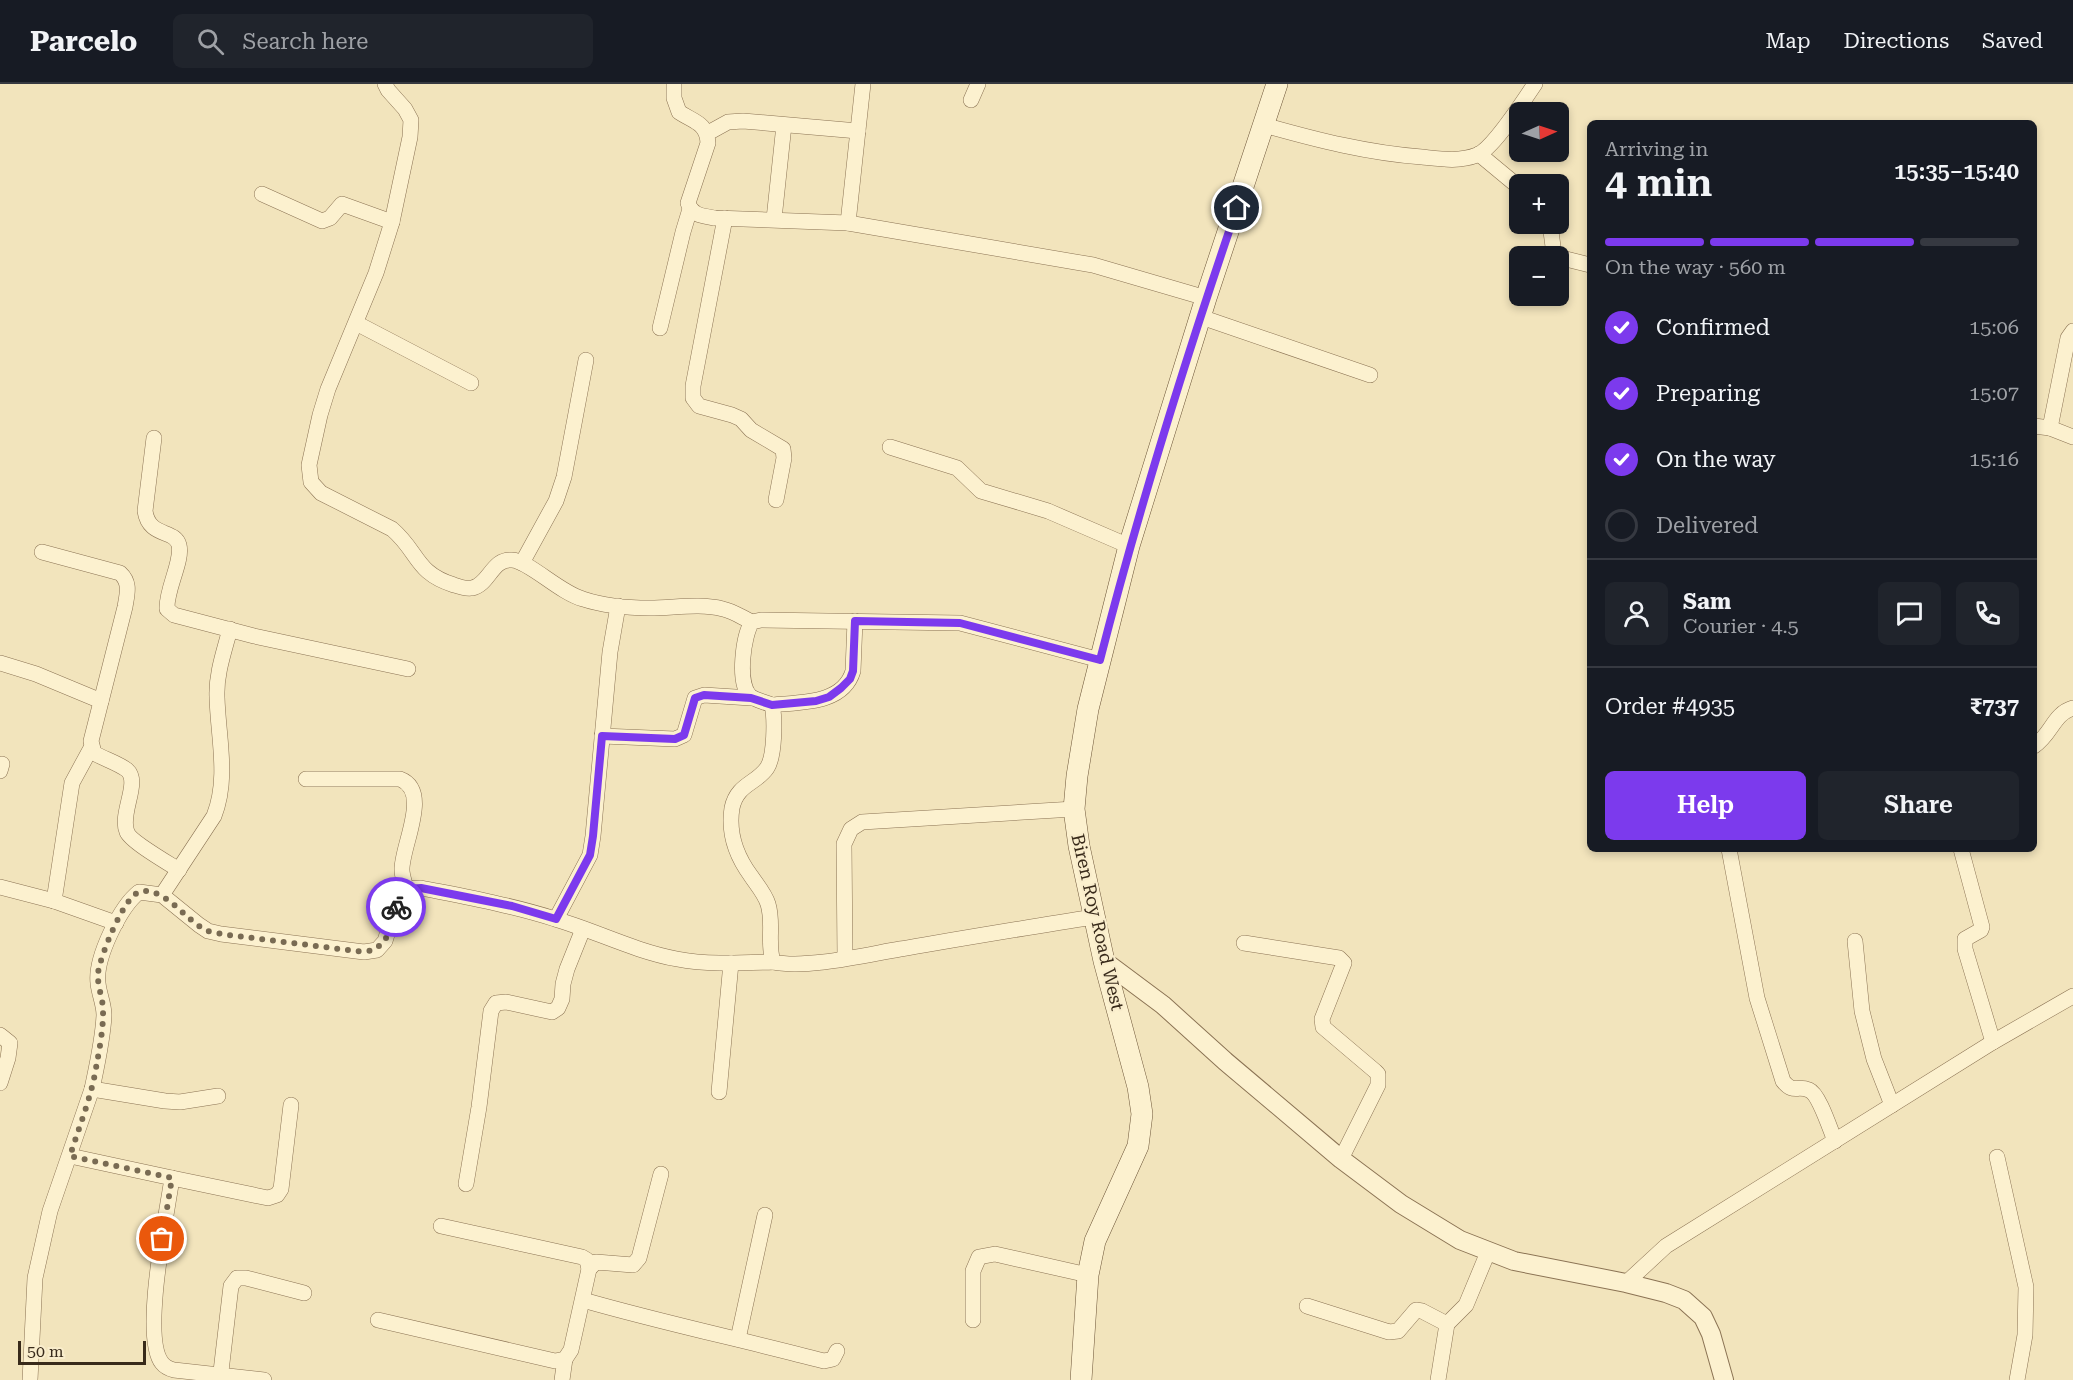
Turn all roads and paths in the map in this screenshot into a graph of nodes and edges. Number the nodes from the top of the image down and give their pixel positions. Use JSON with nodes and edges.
{"nodes":[{"id":1,"x":385,"y":84,"type":"edge"},
{"id":2,"x":674,"y":84,"type":"edge"},
{"id":3,"x":863,"y":84,"type":"edge"},
{"id":4,"x":978,"y":84,"type":"edge"},
{"id":5,"x":1277,"y":84,"type":"edge"},
{"id":6,"x":1535,"y":84,"type":"edge"},
{"id":7,"x":971,"y":100,"type":"dead end"},
{"id":8,"x":784,"y":125,"type":"junction"},
{"id":9,"x":1264,"y":125,"type":"junction"},
{"id":10,"x":858,"y":131,"type":"junction"},
{"id":11,"x":708,"y":133,"type":"junction"},
{"id":12,"x":1479,"y":154,"type":"junction"},
{"id":13,"x":1509,"y":179,"type":"edge"},
{"id":14,"x":262,"y":194,"type":"dead end"},
{"id":15,"x":690,"y":209,"type":"junction"},
{"id":16,"x":725,"y":218,"type":"junction"},
{"id":17,"x":774,"y":219,"type":"junction"},
{"id":18,"x":392,"y":222,"type":"junction"},
{"id":19,"x":848,"y":223,"type":"junction"},
{"id":20,"x":1569,"y":260,"type":"edge"},
{"id":21,"x":1587,"y":265,"type":"edge"},
{"id":22,"x":1204,"y":308,"type":"junction"},
{"id":23,"x":356,"y":323,"type":"junction"},
{"id":24,"x":660,"y":328,"type":"dead end"},
{"id":25,"x":2073,"y":331,"type":"edge"},
{"id":26,"x":586,"y":360,"type":"dead end"},
{"id":27,"x":1370,"y":375,"type":"dead end"},
{"id":28,"x":471,"y":383,"type":"dead end"},
{"id":29,"x":2037,"y":426,"type":"edge"},
{"id":30,"x":2050,"y":428,"type":"junction"},
{"id":31,"x":2073,"y":437,"type":"edge"},
{"id":32,"x":154,"y":438,"type":"dead end"},
{"id":33,"x":890,"y":447,"type":"dead end"},
{"id":34,"x":776,"y":500,"type":"dead end"},
{"id":35,"x":1130,"y":546,"type":"junction"},
{"id":36,"x":42,"y":552,"type":"dead end"},
{"id":37,"x":522,"y":563,"type":"junction"},
{"id":38,"x":618,"y":606,"type":"junction"},
{"id":39,"x":855,"y":621,"type":"junction"},
{"id":40,"x":752,"y":622,"type":"junction"},
{"id":41,"x":230,"y":629,"type":"junction"},
{"id":42,"x":1100,"y":660,"type":"junction"},
{"id":43,"x":0,"y":663,"type":"edge"},
{"id":44,"x":408,"y":669,"type":"dead end"},
{"id":45,"x":751,"y":698,"type":"junction"},
{"id":46,"x":101,"y":700,"type":"junction"},
{"id":47,"x":772,"y":705,"type":"junction"},
{"id":48,"x":2073,"y":708,"type":"edge"},
{"id":49,"x":602,"y":736,"type":"junction"},
{"id":50,"x":2037,"y":744,"type":"edge"},
{"id":51,"x":91,"y":748,"type":"junction"},
{"id":52,"x":306,"y":779,"type":"dead end"},
{"id":53,"x":1074,"y":809,"type":"junction"},
{"id":54,"x":1730,"y":852,"type":"edge"},
{"id":55,"x":1962,"y":852,"type":"edge"},
{"id":56,"x":178,"y":870,"type":"junction"},
{"id":57,"x":0,"y":887,"type":"edge"},
{"id":58,"x":406,"y":889,"type":"junction"},
{"id":59,"x":162,"y":896,"type":"junction"},
{"id":60,"x":54,"y":901,"type":"junction"},
{"id":61,"x":1094,"y":917,"type":"junction"},
{"id":62,"x":556,"y":919,"type":"junction"},
{"id":63,"x":116,"y":923,"type":"junction"},
{"id":64,"x":583,"y":929,"type":"junction"},
{"id":65,"x":1856,"y":941,"type":"dead end"},
{"id":66,"x":1244,"y":943,"type":"dead end"},
{"id":67,"x":845,"y":958,"type":"junction"},
{"id":68,"x":1104,"y":961,"type":"junction"},
{"id":69,"x":731,"y":963,"type":"junction"},
{"id":70,"x":773,"y":963,"type":"junction"},
{"id":71,"x":2073,"y":996,"type":"edge"},
{"id":72,"x":0,"y":1035,"type":"edge"},
{"id":73,"x":1993,"y":1042,"type":"junction"},
{"id":74,"x":0,"y":1083,"type":"edge"},
{"id":75,"x":92,"y":1089,"type":"junction"},
{"id":76,"x":719,"y":1092,"type":"dead end"},
{"id":77,"x":218,"y":1096,"type":"dead end"},
{"id":78,"x":291,"y":1105,"type":"dead end"},
{"id":79,"x":1892,"y":1105,"type":"junction"},
{"id":80,"x":1835,"y":1141,"type":"junction"},
{"id":81,"x":70,"y":1156,"type":"junction"},
{"id":82,"x":1997,"y":1157,"type":"dead end"},
{"id":83,"x":1341,"y":1159,"type":"junction"},
{"id":84,"x":662,"y":1174,"type":"dead end"},
{"id":85,"x":172,"y":1178,"type":"junction"},
{"id":86,"x":466,"y":1184,"type":"dead end"},
{"id":87,"x":765,"y":1215,"type":"dead end"},
{"id":88,"x":441,"y":1226,"type":"dead end"},
{"id":89,"x":1488,"y":1252,"type":"junction"},
{"id":90,"x":589,"y":1269,"type":"junction"},
{"id":91,"x":1088,"y":1275,"type":"junction"},
{"id":92,"x":1626,"y":1283,"type":"junction"},
{"id":93,"x":304,"y":1293,"type":"dead end"},
{"id":94,"x":583,"y":1300,"type":"junction"},
{"id":95,"x":1307,"y":1306,"type":"dead end"},
{"id":96,"x":378,"y":1320,"type":"dead end"},
{"id":97,"x":973,"y":1320,"type":"dead end"},
{"id":98,"x":1447,"y":1324,"type":"junction"},
{"id":99,"x":738,"y":1339,"type":"junction"},
{"id":100,"x":837,"y":1351,"type":"dead end"},
{"id":101,"x":565,"y":1359,"type":"junction"},
{"id":102,"x":220,"y":1377,"type":"edge"},
{"id":103,"x":30,"y":1380,"type":"edge"},
{"id":104,"x":264,"y":1380,"type":"edge"},
{"id":105,"x":562,"y":1380,"type":"edge"},
{"id":106,"x":1081,"y":1380,"type":"edge"},
{"id":107,"x":1438,"y":1380,"type":"edge"},
{"id":108,"x":1720,"y":1380,"type":"edge"},
{"id":109,"x":2017,"y":1380,"type":"edge"}],
"edges":[{"from":1,"to":18,"type":"street"},
{"from":2,"to":11,"type":"street"},
{"from":3,"to":10,"type":"street"},
{"from":4,"to":7,"type":"street"},
{"from":5,"to":9,"type":"main road","name":"Biren Roy Road West"},
{"from":6,"to":12,"type":"street"},
{"from":8,"to":10,"type":"street"},
{"from":8,"to":11,"type":"street"},
{"from":8,"to":17,"type":"street"},
{"from":9,"to":12,"type":"street"},
{"from":9,"to":22,"type":"main road","name":"Biren Roy Road West"},
{"from":10,"to":19,"type":"street"},
{"from":11,"to":15,"type":"street"},
{"from":12,"to":13,"type":"street"},
{"from":14,"to":18,"type":"street"},
{"from":15,"to":16,"type":"street"},
{"from":15,"to":24,"type":"street"},
{"from":16,"to":17,"type":"street"},
{"from":16,"to":34,"type":"street"},
{"from":17,"to":19,"type":"street"},
{"from":18,"to":23,"type":"street"},
{"from":19,"to":22,"type":"street"},
{"from":20,"to":21,"type":"street"},
{"from":22,"to":27,"type":"street"},
{"from":22,"to":35,"type":"main road","name":"Biren Roy Road West"},
{"from":23,"to":28,"type":"street"},
{"from":23,"to":37,"type":"street"},
{"from":25,"to":30,"type":"street"},
{"from":26,"to":37,"type":"street"},
{"from":29,"to":30,"type":"street"},
{"from":30,"to":31,"type":"street"},
{"from":32,"to":41,"type":"street"},
{"from":33,"to":35,"type":"street"},
{"from":35,"to":42,"type":"main road","name":"Biren Roy Road West"},
{"from":36,"to":46,"type":"street"},
{"from":37,"to":38,"type":"street"},
{"from":38,"to":40,"type":"street"},
{"from":38,"to":49,"type":"street"},
{"from":39,"to":40,"type":"street"},
{"from":39,"to":42,"type":"street"},
{"from":39,"to":47,"type":"street"},
{"from":40,"to":45,"type":"street"},
{"from":41,"to":44,"type":"street"},
{"from":41,"to":56,"type":"street"},
{"from":42,"to":53,"type":"main road","name":"Biren Roy Road West"},
{"from":43,"to":46,"type":"street"},
{"from":45,"to":47,"type":"street"},
{"from":45,"to":49,"type":"street"},
{"from":46,"to":51,"type":"street"},
{"from":47,"to":70,"type":"street"},
{"from":48,"to":50,"type":"street"},
{"from":49,"to":62,"type":"street"},
{"from":51,"to":56,"type":"street"},
{"from":51,"to":60,"type":"street"},
{"from":52,"to":58,"type":"street"},
{"from":53,"to":61,"type":"main road","name":"Biren Roy Road West"},
{"from":53,"to":67,"type":"street"},
{"from":54,"to":80,"type":"street"},
{"from":55,"to":73,"type":"street"},
{"from":56,"to":59,"type":"street"},
{"from":57,"to":60,"type":"street"},
{"from":58,"to":59,"type":"street"},
{"from":58,"to":62,"type":"street"},
{"from":59,"to":63,"type":"street"},
{"from":60,"to":63,"type":"street"},
{"from":61,"to":67,"type":"street"},
{"from":61,"to":68,"type":"main road","name":"Biren Roy Road West"},
{"from":62,"to":64,"type":"street"},
{"from":63,"to":75,"type":"street"},
{"from":64,"to":69,"type":"street"},
{"from":64,"to":86,"type":"street"},
{"from":65,"to":79,"type":"street"},
{"from":66,"to":83,"type":"street"},
{"from":67,"to":70,"type":"street"},
{"from":68,"to":83,"type":"street"},
{"from":68,"to":91,"type":"main road","name":"Biren Roy Road West"},
{"from":69,"to":70,"type":"street"},
{"from":69,"to":76,"type":"street"},
{"from":71,"to":73,"type":"street"},
{"from":72,"to":74,"type":"street"},
{"from":73,"to":79,"type":"street"},
{"from":75,"to":77,"type":"street"},
{"from":75,"to":81,"type":"street"},
{"from":78,"to":85,"type":"street"},
{"from":79,"to":80,"type":"street"},
{"from":80,"to":92,"type":"street"},
{"from":81,"to":85,"type":"street"},
{"from":81,"to":103,"type":"street"},
{"from":82,"to":109,"type":"street"},
{"from":83,"to":89,"type":"street"},
{"from":84,"to":90,"type":"street"},
{"from":85,"to":102,"type":"street"},
{"from":87,"to":99,"type":"street"},
{"from":88,"to":90,"type":"street"},
{"from":89,"to":92,"type":"street"},
{"from":89,"to":98,"type":"street"},
{"from":90,"to":94,"type":"street"},
{"from":91,"to":97,"type":"street"},
{"from":91,"to":106,"type":"main road","name":"Biren Roy Road West"},
{"from":92,"to":108,"type":"street"},
{"from":93,"to":102,"type":"street"},
{"from":94,"to":99,"type":"street"},
{"from":94,"to":101,"type":"street"},
{"from":95,"to":98,"type":"street"},
{"from":96,"to":101,"type":"street"},
{"from":98,"to":107,"type":"street"},
{"from":99,"to":100,"type":"street"},
{"from":101,"to":105,"type":"street"},
{"from":102,"to":104,"type":"street"}]}
